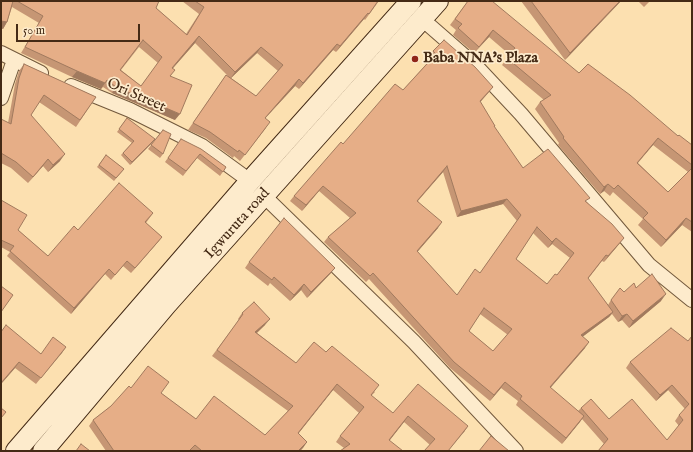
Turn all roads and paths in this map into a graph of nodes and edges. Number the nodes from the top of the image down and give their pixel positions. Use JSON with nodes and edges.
{"nodes":[{"id":1,"x":438,"y":1,"type":"edge"},
{"id":2,"x":404,"y":3,"type":"edge"},
{"id":3,"x":422,"y":19,"type":"junction"},
{"id":4,"x":1,"y":53,"type":"edge"},
{"id":5,"x":14,"y":60,"type":"junction"},
{"id":6,"x":1,"y":98,"type":"edge"},
{"id":7,"x":257,"y":188,"type":"junction"},
{"id":8,"x":692,"y":300,"type":"edge"},
{"id":9,"x":16,"y":451,"type":"edge"},
{"id":10,"x":42,"y":451,"type":"edge"},
{"id":11,"x":516,"y":451,"type":"edge"}],
"edges":[{"from":1,"to":3,"type":"main road","name":"Igwuruta road"},
{"from":2,"to":7,"type":"main road","name":"Igwuruta road"},
{"from":3,"to":7,"type":"main road","name":"Igwuruta road"},
{"from":3,"to":8,"type":"street"},
{"from":4,"to":5,"type":"street","name":"Ori Street"},
{"from":5,"to":6,"type":"street"},
{"from":5,"to":7,"type":"street","name":"Ori Street"},
{"from":7,"to":9,"type":"main road","name":"Igwuruta road"},
{"from":7,"to":10,"type":"main road","name":"Igwuruta road"},
{"from":7,"to":11,"type":"street","name":"Ori Street"}]}
